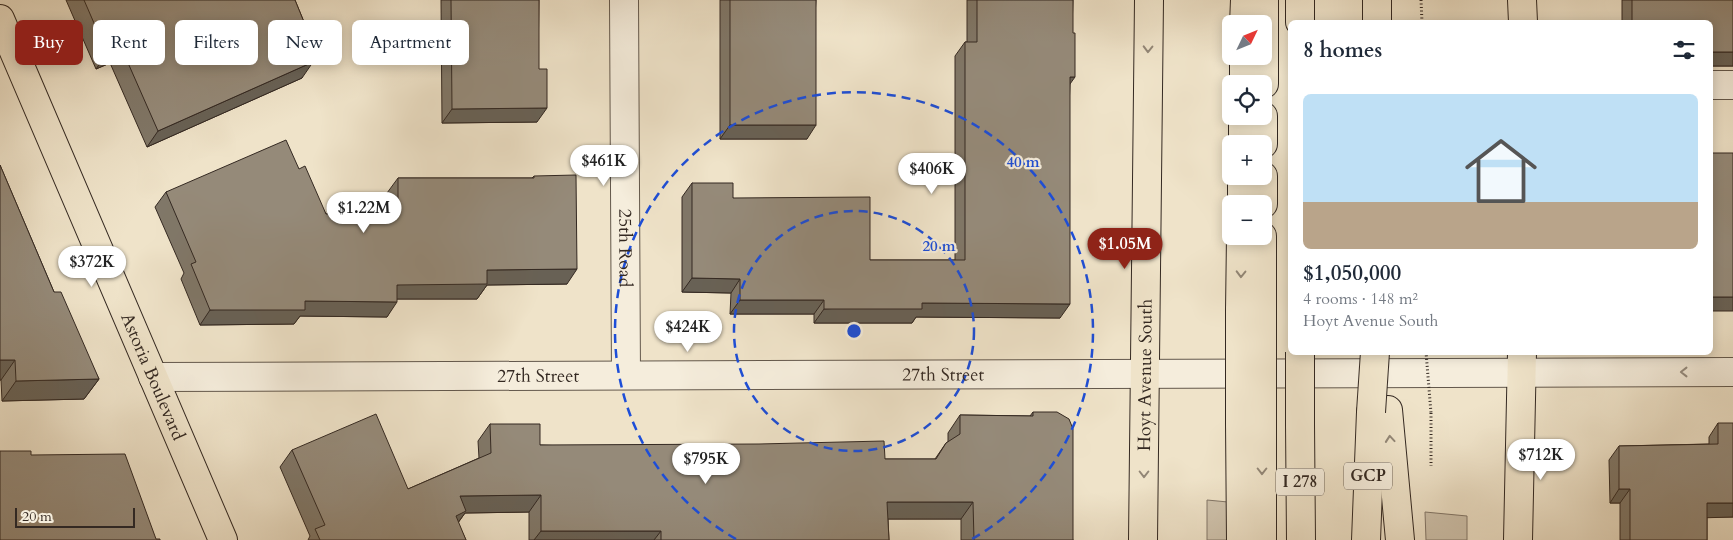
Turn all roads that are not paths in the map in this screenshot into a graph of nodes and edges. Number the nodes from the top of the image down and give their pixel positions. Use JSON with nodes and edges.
{"nodes":[{"id":1,"x":624,"y":0,"type":"edge"},
{"id":2,"x":1149,"y":0,"type":"edge"},
{"id":3,"x":1245,"y":0,"type":"edge"},
{"id":4,"x":1264,"y":0,"type":"edge"},
{"id":5,"x":1300,"y":0,"type":"edge"},
{"id":6,"x":1377,"y":0,"type":"edge"},
{"id":7,"x":1522,"y":0,"type":"edge"},
{"id":8,"x":1244,"y":15,"type":"edge"},
{"id":9,"x":0,"y":19,"type":"edge"},
{"id":10,"x":1300,"y":20,"type":"edge"},
{"id":11,"x":1377,"y":20,"type":"edge"},
{"id":12,"x":1523,"y":20,"type":"edge"},
{"id":13,"x":1264,"y":75,"type":"edge"},
{"id":14,"x":1713,"y":85,"type":"edge"},
{"id":15,"x":1733,"y":85,"type":"edge"},
{"id":16,"x":1242,"y":245,"type":"edge"},
{"id":17,"x":1261,"y":245,"type":"edge"},
{"id":18,"x":1251,"y":311,"type":"junction"},
{"id":19,"x":1300,"y":355,"type":"edge"},
{"id":20,"x":1375,"y":355,"type":"edge"},
{"id":21,"x":1382,"y":355,"type":"edge"},
{"id":22,"x":1522,"y":362,"type":"edge"},
{"id":23,"x":1733,"y":372,"type":"edge"},
{"id":24,"x":1145,"y":373,"type":"junction"},
{"id":25,"x":626,"y":375,"type":"junction"},
{"id":26,"x":153,"y":377,"type":"junction"},
{"id":27,"x":1379,"y":411,"type":"junction"},
{"id":28,"x":1251,"y":423,"type":"junction"},
{"id":29,"x":223,"y":540,"type":"edge"},
{"id":30,"x":1143,"y":540,"type":"edge"},
{"id":31,"x":1241,"y":540,"type":"edge"},
{"id":32,"x":1262,"y":540,"type":"edge"},
{"id":33,"x":1300,"y":540,"type":"edge"},
{"id":34,"x":1366,"y":540,"type":"edge"},
{"id":35,"x":1400,"y":540,"type":"edge"},
{"id":36,"x":1518,"y":540,"type":"edge"}],
"edges":[{"from":1,"to":25,"type":"street","name":"25th Road"},
{"from":2,"to":24,"type":"main road","name":"Hoyt Avenue South","one_way":true},
{"from":3,"to":8,"type":"main road"},
{"from":4,"to":13,"type":"main road"},
{"from":5,"to":10,"type":"main road"},
{"from":6,"to":11,"type":"main road"},
{"from":7,"to":12,"type":"main road"},
{"from":9,"to":26,"type":"main road","name":"Astoria Boulevard"},
{"from":14,"to":15,"type":"street"},
{"from":16,"to":18,"type":"main road","one_way":true},
{"from":17,"to":18,"type":"main road"},
{"from":18,"to":28,"type":"main road","bridge":true},
{"from":19,"to":33,"type":"main road","number":"I 278","bridge":true},
{"from":20,"to":27,"type":"main road","number":"GCP","bridge":true},
{"from":21,"to":27,"type":"main road"},
{"from":23,"to":22,"type":"street","name":"27th Street","one_way":true},
{"from":22,"to":24,"type":"street","name":"27th Street"},
{"from":22,"to":36,"type":"main road"},
{"from":24,"to":25,"type":"street","name":"27th Street"},
{"from":24,"to":30,"type":"main road","name":"Hoyt Avenue South","one_way":true},
{"from":25,"to":26,"type":"street","name":"27th Street"},
{"from":26,"to":29,"type":"main road","name":"Astoria Boulevard"},
{"from":27,"to":34,"type":"main road","number":"GCP"},
{"from":35,"to":27,"type":"main road","one_way":true},
{"from":28,"to":31,"type":"main road"},
{"from":28,"to":32,"type":"main road","one_way":true}]}
